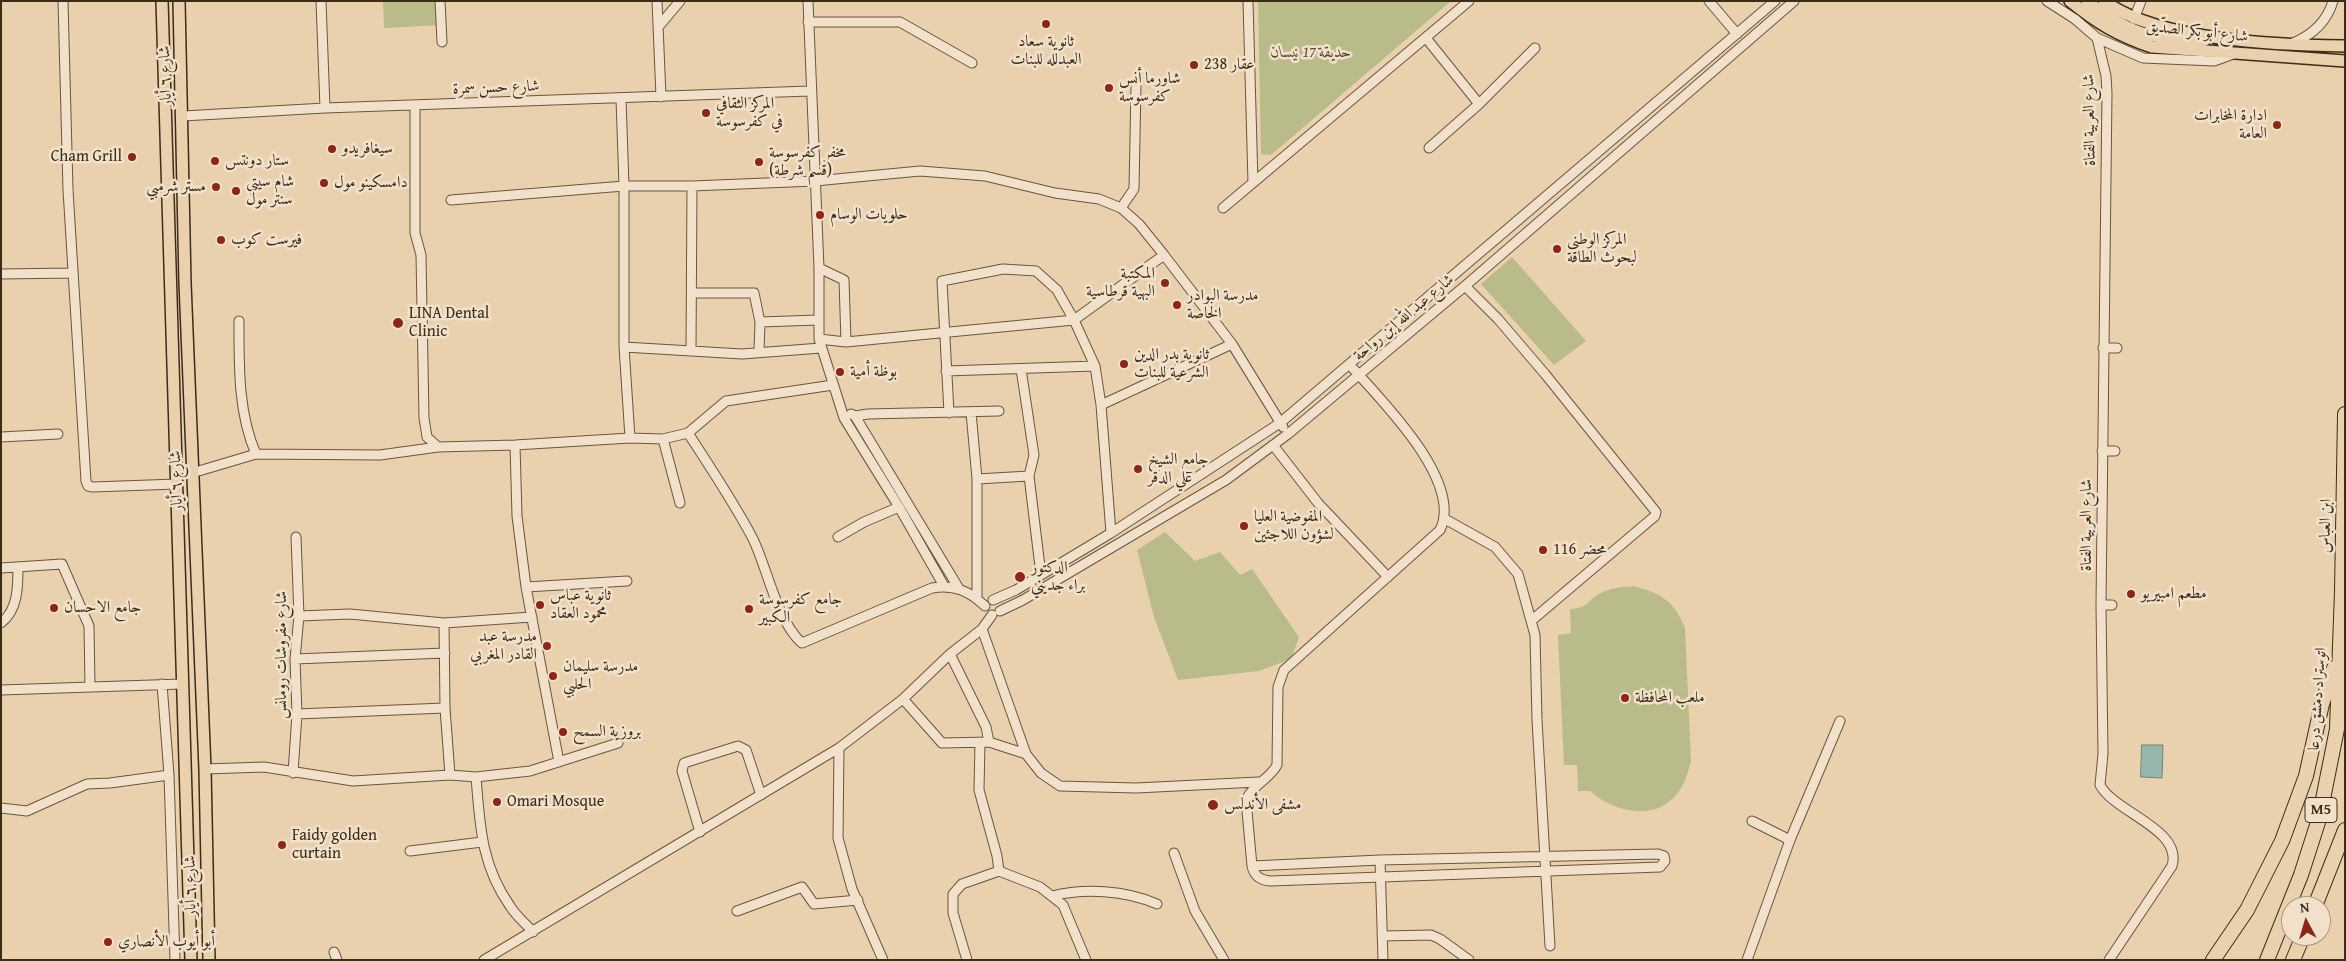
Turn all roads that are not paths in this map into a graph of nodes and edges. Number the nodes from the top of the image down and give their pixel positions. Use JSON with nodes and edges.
{"nodes":[{"id":1,"x":63,"y":1,"type":"edge"},
{"id":2,"x":162,"y":1,"type":"edge"},
{"id":3,"x":179,"y":1,"type":"edge"},
{"id":4,"x":321,"y":1,"type":"edge"},
{"id":5,"x":440,"y":1,"type":"edge"},
{"id":6,"x":657,"y":1,"type":"edge"},
{"id":7,"x":680,"y":1,"type":"edge"},
{"id":8,"x":808,"y":1,"type":"edge"},
{"id":9,"x":1248,"y":1,"type":"edge"},
{"id":10,"x":1469,"y":1,"type":"edge"},
{"id":11,"x":1709,"y":1,"type":"edge"},
{"id":12,"x":1775,"y":1,"type":"edge"},
{"id":13,"x":1794,"y":1,"type":"edge"},
{"id":14,"x":2047,"y":1,"type":"edge"},
{"id":15,"x":2070,"y":1,"type":"edge"},
{"id":16,"x":2087,"y":1,"type":"edge"},
{"id":17,"x":2142,"y":1,"type":"edge"},
{"id":18,"x":2334,"y":1,"type":"edge"},
{"id":19,"x":2106,"y":2,"type":"edge"},
{"id":20,"x":2134,"y":19,"type":"junction"},
{"id":21,"x":808,"y":22,"type":"junction"},
{"id":22,"x":659,"y":26,"type":"junction"},
{"id":23,"x":1737,"y":34,"type":"junction"},
{"id":24,"x":1426,"y":38,"type":"junction"},
{"id":25,"x":2097,"y":38,"type":"junction"},
{"id":26,"x":2227,"y":39,"type":"junction"},
{"id":27,"x":442,"y":42,"type":"dead end"},
{"id":28,"x":2293,"y":43,"type":"junction"},
{"id":29,"x":2345,"y":46,"type":"edge"},
{"id":30,"x":1535,"y":48,"type":"dead end"},
{"id":31,"x":2236,"y":53,"type":"junction"},
{"id":32,"x":2345,"y":61,"type":"edge"},
{"id":33,"x":972,"y":63,"type":"dead end"},
{"id":34,"x":1136,"y":85,"type":"dead end"},
{"id":35,"x":810,"y":90,"type":"junction"},
{"id":36,"x":661,"y":97,"type":"junction"},
{"id":37,"x":621,"y":99,"type":"junction"},
{"id":38,"x":1479,"y":104,"type":"junction"},
{"id":39,"x":414,"y":106,"type":"junction"},
{"id":40,"x":325,"y":108,"type":"junction"},
{"id":41,"x":183,"y":116,"type":"junction"},
{"id":42,"x":1429,"y":148,"type":"dead end"},
{"id":43,"x":815,"y":180,"type":"junction"},
{"id":44,"x":1253,"y":183,"type":"junction"},
{"id":45,"x":624,"y":186,"type":"junction"},
{"id":46,"x":692,"y":186,"type":"junction"},
{"id":47,"x":451,"y":200,"type":"dead end"},
{"id":48,"x":1122,"y":208,"type":"junction"},
{"id":49,"x":1223,"y":208,"type":"dead end"},
{"id":50,"x":1164,"y":255,"type":"junction"},
{"id":51,"x":819,"y":268,"type":"junction"},
{"id":52,"x":73,"y":273,"type":"junction"},
{"id":53,"x":1,"y":274,"type":"edge"},
{"id":54,"x":1465,"y":286,"type":"junction"},
{"id":55,"x":692,"y":293,"type":"junction"},
{"id":56,"x":818,"y":320,"type":"junction"},
{"id":57,"x":1074,"y":320,"type":"junction"},
{"id":58,"x":238,"y":322,"type":"dead end"},
{"id":59,"x":760,"y":322,"type":"junction"},
{"id":60,"x":944,"y":331,"type":"junction"},
{"id":61,"x":846,"y":342,"type":"junction"},
{"id":62,"x":820,"y":343,"type":"junction"},
{"id":63,"x":1232,"y":344,"type":"junction"},
{"id":64,"x":624,"y":347,"type":"junction"},
{"id":65,"x":2103,"y":348,"type":"junction"},
{"id":66,"x":2117,"y":348,"type":"dead end"},
{"id":67,"x":691,"y":351,"type":"junction"},
{"id":68,"x":759,"y":351,"type":"junction"},
{"id":69,"x":1349,"y":364,"type":"junction"},
{"id":70,"x":1094,"y":366,"type":"junction"},
{"id":71,"x":1021,"y":369,"type":"junction"},
{"id":72,"x":946,"y":371,"type":"junction"},
{"id":73,"x":1359,"y":375,"type":"junction"},
{"id":74,"x":833,"y":385,"type":"junction"},
{"id":75,"x":1100,"y":406,"type":"junction"},
{"id":76,"x":841,"y":408,"type":"junction"},
{"id":77,"x":999,"y":411,"type":"dead end"},
{"id":78,"x":971,"y":412,"type":"junction"},
{"id":79,"x":949,"y":413,"type":"junction"},
{"id":80,"x":2345,"y":414,"type":"edge"},
{"id":81,"x":854,"y":416,"type":"junction"},
{"id":82,"x":1280,"y":423,"type":"junction"},
{"id":83,"x":688,"y":433,"type":"junction"},
{"id":84,"x":58,"y":434,"type":"dead end"},
{"id":85,"x":1288,"y":434,"type":"junction"},
{"id":86,"x":1,"y":437,"type":"edge"},
{"id":87,"x":630,"y":438,"type":"junction"},
{"id":88,"x":663,"y":439,"type":"junction"},
{"id":89,"x":515,"y":445,"type":"junction"},
{"id":90,"x":1273,"y":445,"type":"junction"},
{"id":91,"x":438,"y":447,"type":"junction"},
{"id":92,"x":2102,"y":451,"type":"junction"},
{"id":93,"x":2114,"y":451,"type":"dead end"},
{"id":94,"x":256,"y":454,"type":"junction"},
{"id":95,"x":192,"y":473,"type":"junction"},
{"id":96,"x":1029,"y":476,"type":"junction"},
{"id":97,"x":977,"y":479,"type":"junction"},
{"id":98,"x":177,"y":484,"type":"junction"},
{"id":99,"x":680,"y":503,"type":"dead end"},
{"id":100,"x":899,"y":507,"type":"junction"},
{"id":101,"x":1445,"y":519,"type":"junction"},
{"id":102,"x":1112,"y":534,"type":"junction"},
{"id":103,"x":296,"y":537,"type":"dead end"},
{"id":104,"x":838,"y":537,"type":"dead end"},
{"id":105,"x":18,"y":567,"type":"junction"},
{"id":106,"x":1,"y":568,"type":"edge"},
{"id":107,"x":1041,"y":575,"type":"junction"},
{"id":108,"x":1388,"y":577,"type":"junction"},
{"id":109,"x":627,"y":581,"type":"dead end"},
{"id":110,"x":944,"y":586,"type":"junction"},
{"id":111,"x":526,"y":587,"type":"junction"},
{"id":112,"x":958,"y":587,"type":"junction"},
{"id":113,"x":978,"y":599,"type":"junction"},
{"id":114,"x":989,"y":603,"type":"junction"},
{"id":115,"x":2101,"y":605,"type":"junction"},
{"id":116,"x":2112,"y":605,"type":"dead end"},
{"id":117,"x":996,"y":613,"type":"junction"},
{"id":118,"x":299,"y":616,"type":"junction"},
{"id":119,"x":532,"y":617,"type":"junction"},
{"id":120,"x":1531,"y":621,"type":"junction"},
{"id":121,"x":1,"y":623,"type":"edge"},
{"id":122,"x":199,"y":623,"type":"junction"},
{"id":123,"x":181,"y":624,"type":"junction"},
{"id":124,"x":444,"y":624,"type":"junction"},
{"id":125,"x":982,"y":629,"type":"junction"},
{"id":126,"x":2339,"y":646,"type":"junction"},
{"id":127,"x":445,"y":653,"type":"junction"},
{"id":128,"x":950,"y":654,"type":"junction"},
{"id":129,"x":294,"y":659,"type":"junction"},
{"id":130,"x":162,"y":684,"type":"junction"},
{"id":131,"x":182,"y":684,"type":"junction"},
{"id":132,"x":90,"y":686,"type":"junction"},
{"id":133,"x":1,"y":690,"type":"edge"},
{"id":134,"x":903,"y":699,"type":"junction"},
{"id":135,"x":445,"y":708,"type":"junction"},
{"id":136,"x":297,"y":714,"type":"junction"},
{"id":137,"x":1840,"y":721,"type":"dead end"},
{"id":138,"x":984,"y":742,"type":"junction"},
{"id":139,"x":618,"y":743,"type":"dead end"},
{"id":140,"x":840,"y":748,"type":"junction"},
{"id":141,"x":1026,"y":754,"type":"junction"},
{"id":142,"x":559,"y":762,"type":"junction"},
{"id":143,"x":204,"y":769,"type":"junction"},
{"id":144,"x":293,"y":772,"type":"junction"},
{"id":145,"x":169,"y":775,"type":"junction"},
{"id":146,"x":450,"y":775,"type":"junction"},
{"id":147,"x":476,"y":777,"type":"junction"},
{"id":148,"x":1258,"y":782,"type":"junction"},
{"id":149,"x":761,"y":795,"type":"junction"},
{"id":150,"x":1,"y":808,"type":"edge"},
{"id":151,"x":1752,"y":822,"type":"dead end"},
{"id":152,"x":2345,"y":830,"type":"edge"},
{"id":153,"x":700,"y":832,"type":"junction"},
{"id":154,"x":1790,"y":840,"type":"junction"},
{"id":155,"x":482,"y":842,"type":"junction"},
{"id":156,"x":410,"y":852,"type":"dead end"},
{"id":157,"x":2345,"y":852,"type":"edge"},
{"id":158,"x":1174,"y":853,"type":"dead end"},
{"id":159,"x":1546,"y":858,"type":"junction"},
{"id":160,"x":1380,"y":860,"type":"junction"},
{"id":161,"x":2332,"y":864,"type":"junction"},
{"id":162,"x":1252,"y":866,"type":"junction"},
{"id":163,"x":999,"y":871,"type":"junction"},
{"id":164,"x":1547,"y":872,"type":"junction"},
{"id":165,"x":1381,"y":875,"type":"junction"},
{"id":166,"x":1052,"y":896,"type":"junction"},
{"id":167,"x":2319,"y":896,"type":"edge"},
{"id":168,"x":858,"y":900,"type":"junction"},
{"id":169,"x":1156,"y":904,"type":"dead end"},
{"id":170,"x":737,"y":911,"type":"dead end"},
{"id":171,"x":533,"y":932,"type":"junction"},
{"id":172,"x":1382,"y":936,"type":"junction"},
{"id":173,"x":1550,"y":946,"type":"dead end"},
{"id":174,"x":2299,"y":946,"type":"edge"},
{"id":175,"x":488,"y":958,"type":"edge"},
{"id":176,"x":175,"y":960,"type":"edge"},
{"id":177,"x":191,"y":960,"type":"edge"},
{"id":178,"x":209,"y":960,"type":"edge"},
{"id":179,"x":883,"y":960,"type":"edge"},
{"id":180,"x":967,"y":960,"type":"edge"},
{"id":181,"x":1086,"y":960,"type":"edge"},
{"id":182,"x":1224,"y":960,"type":"edge"},
{"id":183,"x":1383,"y":960,"type":"edge"},
{"id":184,"x":1469,"y":960,"type":"edge"},
{"id":185,"x":1747,"y":960,"type":"edge"},
{"id":186,"x":2109,"y":960,"type":"edge"},
{"id":187,"x":2213,"y":960,"type":"edge"},
{"id":188,"x":2267,"y":960,"type":"edge"},
{"id":189,"x":2293,"y":960,"type":"edge"}],
"edges":[{"from":1,"to":52,"type":"street"},
{"from":2,"to":98,"type":"main road","name":"شارع ٦ أيار"},
{"from":3,"to":41,"type":"main road","name":"شارع ٦ أيار"},
{"from":4,"to":40,"type":"street"},
{"from":5,"to":27,"type":"street"},
{"from":6,"to":22,"type":"street"},
{"from":7,"to":22,"type":"street"},
{"from":8,"to":21,"type":"street"},
{"from":9,"to":44,"type":"street"},
{"from":10,"to":24,"type":"street"},
{"from":11,"to":23,"type":"street"},
{"from":12,"to":23,"type":"street","name":"شارع عبد الله إبن رواحة"},
{"from":13,"to":54,"type":"street","name":"شارع عبد الله إبن رواحة"},
{"from":14,"to":25,"type":"street"},
{"from":15,"to":31,"type":"main road","name":"شارع أبو بكر الصدّيق"},
{"from":16,"to":26,"type":"main road"},
{"from":17,"to":20,"type":"street"},
{"from":18,"to":28,"type":"street"},
{"from":19,"to":20,"type":"main road","name":"شارع أبو بكر الصدّيق"},
{"from":20,"to":26,"type":"main road","name":"شارع أبو بكر الصدّيق"},
{"from":21,"to":33,"type":"street"},
{"from":21,"to":35,"type":"street"},
{"from":22,"to":36,"type":"street"},
{"from":23,"to":69,"type":"street","name":"شارع عبد الله إبن رواحة"},
{"from":24,"to":38,"type":"street"},
{"from":24,"to":44,"type":"street"},
{"from":25,"to":31,"type":"street"},
{"from":25,"to":65,"type":"street","name":"شارع العربية الفتاة"},
{"from":26,"to":28,"type":"main road","name":"شارع أبو بكر الصدّيق"},
{"from":28,"to":29,"type":"main road","name":"شارع أبو بكر الصدّيق"},
{"from":30,"to":38,"type":"street"},
{"from":31,"to":32,"type":"main road","name":"شارع أبو بكر الصدّيق"},
{"from":34,"to":48,"type":"street"},
{"from":35,"to":36,"type":"street","name":"شارع حسن سمرة"},
{"from":35,"to":43,"type":"street"},
{"from":36,"to":37,"type":"street","name":"شارع حسن سمرة"},
{"from":37,"to":39,"type":"street","name":"شارع حسن سمرة"},
{"from":37,"to":45,"type":"street"},
{"from":38,"to":42,"type":"street"},
{"from":39,"to":40,"type":"street","name":"شارع حسن سمرة"},
{"from":39,"to":91,"type":"street"},
{"from":40,"to":41,"type":"street","name":"شارع حسن سمرة"},
{"from":41,"to":95,"type":"main road","name":"شارع ٦ أيار"},
{"from":43,"to":46,"type":"street"},
{"from":43,"to":48,"type":"street"},
{"from":43,"to":51,"type":"street"},
{"from":44,"to":49,"type":"street"},
{"from":45,"to":46,"type":"street"},
{"from":45,"to":47,"type":"street"},
{"from":45,"to":64,"type":"street"},
{"from":46,"to":55,"type":"street"},
{"from":48,"to":50,"type":"street"},
{"from":50,"to":57,"type":"street"},
{"from":50,"to":63,"type":"street"},
{"from":51,"to":56,"type":"street"},
{"from":51,"to":61,"type":"street"},
{"from":52,"to":53,"type":"street"},
{"from":52,"to":98,"type":"street"},
{"from":54,"to":73,"type":"street","name":"شارع عبد الله إبن رواحة"},
{"from":54,"to":120,"type":"street"},
{"from":55,"to":59,"type":"street"},
{"from":55,"to":67,"type":"street"},
{"from":56,"to":59,"type":"street"},
{"from":56,"to":62,"type":"street"},
{"from":57,"to":60,"type":"street"},
{"from":57,"to":60,"type":"street"},
{"from":57,"to":70,"type":"street"},
{"from":58,"to":94,"type":"street"},
{"from":59,"to":68,"type":"street"},
{"from":60,"to":61,"type":"street"},
{"from":60,"to":72,"type":"street"},
{"from":61,"to":62,"type":"street"},
{"from":62,"to":68,"type":"street"},
{"from":62,"to":74,"type":"street"},
{"from":63,"to":75,"type":"street"},
{"from":63,"to":82,"type":"street"},
{"from":64,"to":67,"type":"street"},
{"from":64,"to":87,"type":"street"},
{"from":65,"to":66,"type":"street"},
{"from":65,"to":92,"type":"street","name":"شارع العربية الفتاة"},
{"from":67,"to":68,"type":"street"},
{"from":69,"to":73,"type":"street"},
{"from":69,"to":82,"type":"street","name":"شارع عبد الله إبن رواحة"},
{"from":70,"to":71,"type":"street"},
{"from":70,"to":75,"type":"street"},
{"from":71,"to":72,"type":"street"},
{"from":71,"to":96,"type":"street"},
{"from":72,"to":79,"type":"street"},
{"from":73,"to":85,"type":"street","name":"شارع عبد الله إبن رواحة"},
{"from":73,"to":101,"type":"street"},
{"from":74,"to":76,"type":"street"},
{"from":74,"to":83,"type":"street"},
{"from":75,"to":102,"type":"street"},
{"from":76,"to":81,"type":"street"},
{"from":76,"to":100,"type":"street"},
{"from":77,"to":78,"type":"street"},
{"from":78,"to":79,"type":"street"},
{"from":78,"to":97,"type":"street"},
{"from":79,"to":81,"type":"street"},
{"from":80,"to":126,"type":"highway","name":"ابن العباس","number":"M5"},
{"from":81,"to":112,"type":"street"},
{"from":82,"to":85,"type":"street"},
{"from":82,"to":102,"type":"street","name":"شارع عبد الله إبن رواحة"},
{"from":83,"to":88,"type":"street"},
{"from":83,"to":110,"type":"street"},
{"from":84,"to":86,"type":"street"},
{"from":85,"to":90,"type":"street","name":"شارع عبد الله إبن رواحة"},
{"from":87,"to":88,"type":"street"},
{"from":87,"to":89,"type":"street"},
{"from":88,"to":99,"type":"street"},
{"from":89,"to":91,"type":"street"},
{"from":89,"to":111,"type":"street"},
{"from":90,"to":108,"type":"street"},
{"from":90,"to":117,"type":"street","name":"شارع عبد الله إبن رواحة"},
{"from":91,"to":94,"type":"street"},
{"from":92,"to":93,"type":"street"},
{"from":92,"to":115,"type":"street","name":"شارع العربية الفتاة"},
{"from":94,"to":95,"type":"street"},
{"from":95,"to":122,"type":"main road","name":"شارع ٦ أيار"},
{"from":96,"to":97,"type":"street"},
{"from":96,"to":107,"type":"street"},
{"from":97,"to":113,"type":"street"},
{"from":98,"to":123,"type":"main road","name":"شارع ٦ أيار"},
{"from":100,"to":104,"type":"street"},
{"from":100,"to":110,"type":"street"},
{"from":101,"to":108,"type":"street"},
{"from":101,"to":120,"type":"street"},
{"from":102,"to":107,"type":"street","name":"شارع عبد الله إبن رواحة"},
{"from":103,"to":118,"type":"street","name":"شارع مفروشات رومانس"},
{"from":105,"to":106,"type":"street"},
{"from":105,"to":121,"type":"street"},
{"from":105,"to":132,"type":"street"},
{"from":107,"to":114,"type":"street","name":"شارع عبد الله إبن رواحة"},
{"from":108,"to":148,"type":"street"},
{"from":109,"to":111,"type":"street"},
{"from":110,"to":112,"type":"street"},
{"from":111,"to":119,"type":"street"},
{"from":112,"to":113,"type":"street"},
{"from":113,"to":114,"type":"street"},
{"from":114,"to":117,"type":"street"},
{"from":114,"to":117,"type":"street"},
{"from":115,"to":116,"type":"street"},
{"from":115,"to":186,"type":"street","name":"شارع العربية الفتاة"},
{"from":117,"to":125,"type":"street"},
{"from":118,"to":124,"type":"street"},
{"from":118,"to":129,"type":"street","name":"شارع مفروشات رومانس"},
{"from":119,"to":124,"type":"street"},
{"from":119,"to":142,"type":"street"},
{"from":120,"to":159,"type":"street"},
{"from":122,"to":123,"type":"main road"},
{"from":122,"to":143,"type":"main road","name":"شارع ٦ أيار"},
{"from":123,"to":131,"type":"main road","name":"شارع ٦ أيار"},
{"from":124,"to":127,"type":"street"},
{"from":125,"to":128,"type":"street"},
{"from":125,"to":141,"type":"street"},
{"from":126,"to":187,"type":"highway"},
{"from":126,"to":188,"type":"highway","name":"اتوستراد دمشق درعا","number":"M5"},
{"from":127,"to":129,"type":"street"},
{"from":127,"to":135,"type":"street"},
{"from":128,"to":134,"type":"street"},
{"from":128,"to":138,"type":"street"},
{"from":129,"to":136,"type":"street","name":"شارع مفروشات رومانس"},
{"from":130,"to":131,"type":"street"},
{"from":130,"to":132,"type":"street"},
{"from":130,"to":145,"type":"street"},
{"from":131,"to":177,"type":"main road","name":"شارع ٦ أيار"},
{"from":132,"to":133,"type":"street"},
{"from":134,"to":138,"type":"street"},
{"from":134,"to":140,"type":"street"},
{"from":135,"to":136,"type":"street"},
{"from":135,"to":146,"type":"street"},
{"from":136,"to":144,"type":"street","name":"شارع مفروشات رومانس"},
{"from":137,"to":154,"type":"street"},
{"from":138,"to":141,"type":"street"},
{"from":138,"to":163,"type":"street"},
{"from":139,"to":142,"type":"street"},
{"from":140,"to":149,"type":"street"},
{"from":140,"to":168,"type":"street"},
{"from":141,"to":148,"type":"street"},
{"from":142,"to":147,"type":"street"},
{"from":143,"to":144,"type":"street"},
{"from":143,"to":178,"type":"main road","name":"شارع ٦ أيار"},
{"from":144,"to":146,"type":"street"},
{"from":145,"to":150,"type":"street"},
{"from":145,"to":176,"type":"street"},
{"from":146,"to":147,"type":"street"},
{"from":147,"to":155,"type":"street"},
{"from":148,"to":162,"type":"street"},
{"from":149,"to":153,"type":"street"},
{"from":149,"to":153,"type":"street"},
{"from":151,"to":154,"type":"street"},
{"from":152,"to":161,"type":"highway","number":"M5"},
{"from":153,"to":171,"type":"street"},
{"from":154,"to":185,"type":"street"},
{"from":155,"to":156,"type":"street"},
{"from":155,"to":171,"type":"street"},
{"from":157,"to":161,"type":"highway"},
{"from":158,"to":182,"type":"street"},
{"from":159,"to":160,"type":"street"},
{"from":159,"to":164,"type":"street"},
{"from":159,"to":164,"type":"street"},
{"from":160,"to":162,"type":"street"},
{"from":160,"to":165,"type":"street"},
{"from":161,"to":167,"type":"highway","number":"M5"},
{"from":162,"to":165,"type":"street"},
{"from":163,"to":166,"type":"street"},
{"from":163,"to":180,"type":"street"},
{"from":164,"to":165,"type":"street"},
{"from":164,"to":173,"type":"street"},
{"from":165,"to":172,"type":"street"},
{"from":166,"to":169,"type":"street"},
{"from":166,"to":181,"type":"street"},
{"from":168,"to":170,"type":"street"},
{"from":168,"to":179,"type":"street"},
{"from":171,"to":175,"type":"street"},
{"from":172,"to":183,"type":"street"},
{"from":172,"to":184,"type":"street"},
{"from":174,"to":189,"type":"highway"}]}
